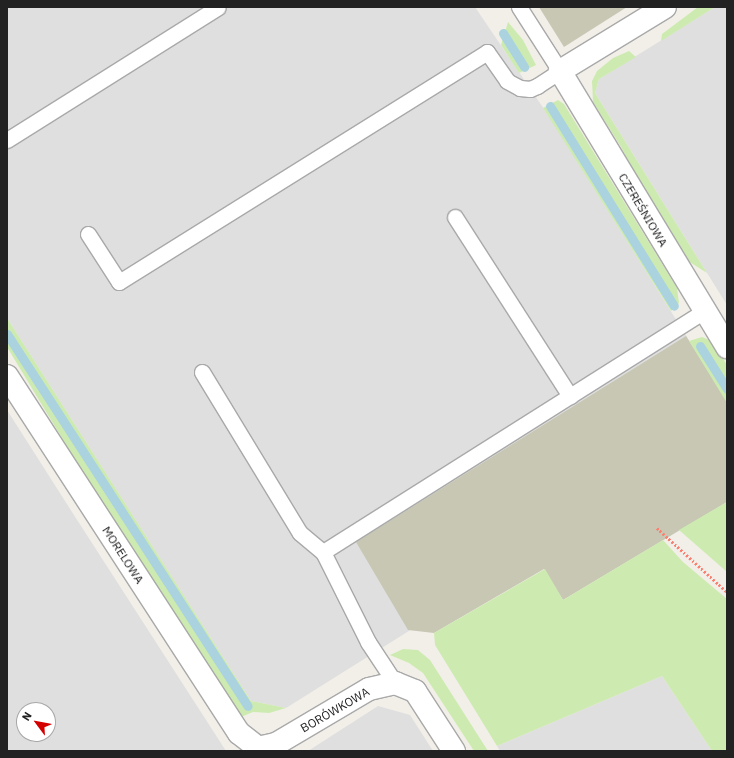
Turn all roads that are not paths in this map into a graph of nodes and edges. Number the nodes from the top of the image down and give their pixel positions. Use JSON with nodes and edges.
{"nodes":[{"id":1,"x":218,"y":7,"type":"edge"},
{"id":2,"x":519,"y":7,"type":"edge"},
{"id":3,"x":665,"y":7,"type":"edge"},
{"id":4,"x":560,"y":71,"type":"junction"},
{"id":5,"x":7,"y":140,"type":"edge"},
{"id":6,"x":455,"y":217,"type":"dead end"},
{"id":7,"x":88,"y":234,"type":"dead end"},
{"id":8,"x":704,"y":311,"type":"junction"},
{"id":9,"x":727,"y":348,"type":"edge"},
{"id":10,"x":202,"y":372,"type":"dead end"},
{"id":11,"x":7,"y":376,"type":"edge"},
{"id":12,"x":570,"y":396,"type":"junction"},
{"id":13,"x":323,"y":552,"type":"junction"},
{"id":14,"x":395,"y":683,"type":"junction"},
{"id":15,"x":239,"y":733,"type":"joint"},
{"id":16,"x":454,"y":751,"type":"edge"}],
"edges":[{"from":1,"to":5,"type":"lane"},
{"from":2,"to":4,"type":"lane","name":"CZEREŚNIOWA"},
{"from":3,"to":4,"type":"street"},
{"from":4,"to":7,"type":"lane"},
{"from":4,"to":8,"type":"street","name":"CZEREŚNIOWA"},
{"from":6,"to":12,"type":"lane"},
{"from":8,"to":9,"type":"street","name":"CZEREŚNIOWA"},
{"from":8,"to":12,"type":"lane"},
{"from":10,"to":13,"type":"lane"},
{"from":11,"to":15,"type":"street","name":"MORELOWA"},
{"from":12,"to":13,"type":"lane"},
{"from":13,"to":14,"type":"lane"},
{"from":14,"to":15,"type":"street","name":"BORÓWKOWA"},
{"from":14,"to":16,"type":"street"}]}
